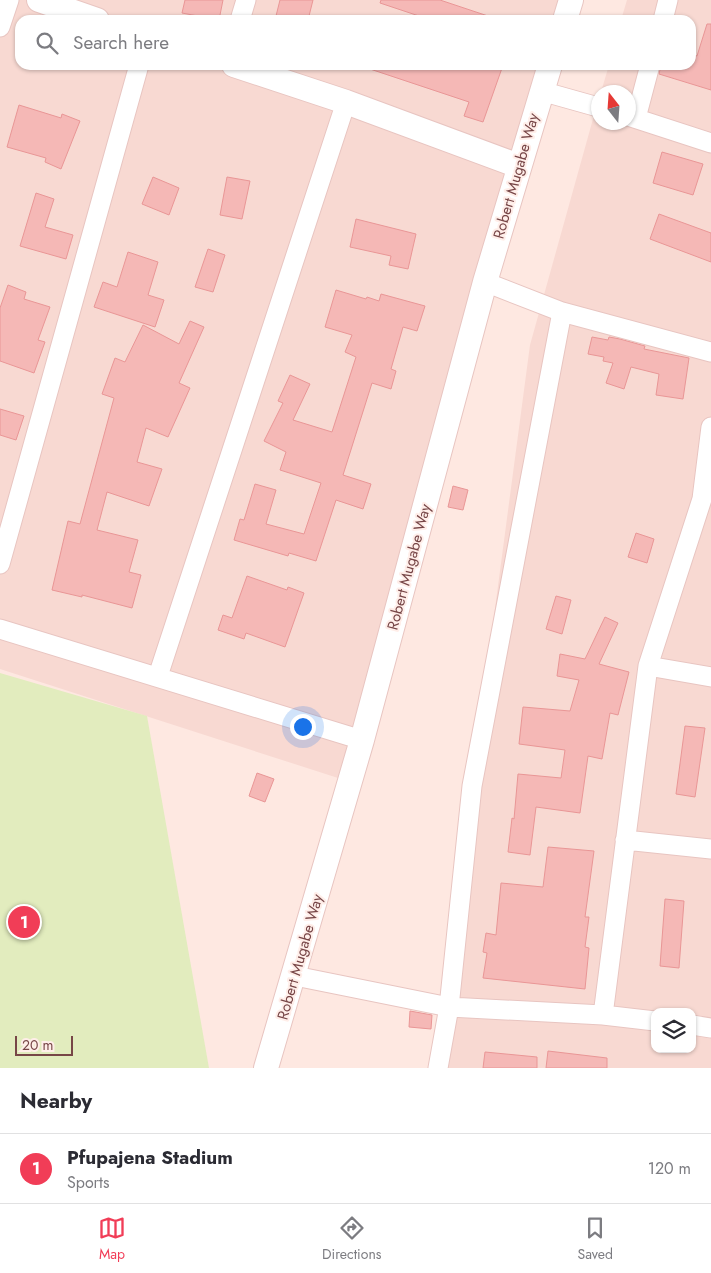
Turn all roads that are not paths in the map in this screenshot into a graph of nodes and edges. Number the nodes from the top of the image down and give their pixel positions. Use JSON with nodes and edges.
{"nodes":[{"id":1,"x":9,"y":0,"type":"edge"},
{"id":2,"x":39,"y":0,"type":"edge"},
{"id":3,"x":246,"y":0,"type":"edge"},
{"id":4,"x":571,"y":0,"type":"edge"},
{"id":5,"x":668,"y":0,"type":"edge"},
{"id":6,"x":89,"y":12,"type":"edge"},
{"id":7,"x":242,"y":15,"type":"edge"},
{"id":8,"x":566,"y":15,"type":"edge"},
{"id":9,"x":664,"y":15,"type":"edge"},
{"id":10,"x":0,"y":26,"type":"edge"},
{"id":11,"x":138,"y":70,"type":"edge"},
{"id":12,"x":249,"y":70,"type":"edge"},
{"id":13,"x":548,"y":70,"type":"edge"},
{"id":14,"x":648,"y":70,"type":"edge"},
{"id":15,"x":541,"y":90,"type":"junction"},
{"id":16,"x":346,"y":102,"type":"junction"},
{"id":17,"x":591,"y":105,"type":"edge"},
{"id":18,"x":636,"y":105,"type":"edge"},
{"id":19,"x":636,"y":118,"type":"edge"},
{"id":20,"x":711,"y":143,"type":"edge"},
{"id":21,"x":519,"y":166,"type":"junction"},
{"id":22,"x":484,"y":282,"type":"junction"},
{"id":23,"x":562,"y":312,"type":"junction"},
{"id":24,"x":711,"y":352,"type":"edge"},
{"id":25,"x":711,"y":427,"type":"edge"},
{"id":26,"x":706,"y":500,"type":"edge"},
{"id":27,"x":0,"y":564,"type":"edge"},
{"id":28,"x":0,"y":629,"type":"edge"},
{"id":29,"x":648,"y":666,"type":"junction"},
{"id":30,"x":158,"y":676,"type":"junction"},
{"id":31,"x":711,"y":677,"type":"edge"},
{"id":32,"x":362,"y":740,"type":"junction"},
{"id":33,"x":625,"y":840,"type":"junction"},
{"id":34,"x":711,"y":848,"type":"edge"},
{"id":35,"x":295,"y":976,"type":"junction"},
{"id":36,"x":450,"y":1007,"type":"junction"},
{"id":37,"x":603,"y":1015,"type":"junction"},
{"id":38,"x":651,"y":1021,"type":"edge"},
{"id":39,"x":696,"y":1026,"type":"edge"},
{"id":40,"x":711,"y":1028,"type":"edge"},
{"id":41,"x":266,"y":1068,"type":"edge"},
{"id":42,"x":438,"y":1068,"type":"edge"}],
"edges":[{"from":1,"to":10,"type":"street"},
{"from":2,"to":6,"type":"street"},
{"from":3,"to":7,"type":"street"},
{"from":4,"to":8,"type":"street"},
{"from":5,"to":9,"type":"street"},
{"from":11,"to":27,"type":"street"},
{"from":12,"to":16,"type":"street"},
{"from":13,"to":15,"type":"street","name":"Robert Mugabe Way"},
{"from":14,"to":18,"type":"street"},
{"from":15,"to":17,"type":"street"},
{"from":15,"to":21,"type":"street","name":"Robert Mugabe Way"},
{"from":16,"to":21,"type":"street"},
{"from":16,"to":30,"type":"street"},
{"from":19,"to":20,"type":"street"},
{"from":21,"to":22,"type":"street","name":"Robert Mugabe Way"},
{"from":22,"to":23,"type":"street"},
{"from":22,"to":32,"type":"street","name":"Robert Mugabe Way"},
{"from":23,"to":24,"type":"street"},
{"from":23,"to":36,"type":"street"},
{"from":25,"to":26,"type":"street"},
{"from":26,"to":29,"type":"street"},
{"from":28,"to":30,"type":"street"},
{"from":29,"to":31,"type":"street"},
{"from":29,"to":33,"type":"street"},
{"from":30,"to":32,"type":"street"},
{"from":32,"to":35,"type":"street","name":"Robert Mugabe Way"},
{"from":33,"to":34,"type":"street"},
{"from":33,"to":37,"type":"street"},
{"from":35,"to":36,"type":"street"},
{"from":35,"to":41,"type":"street","name":"Robert Mugabe Way"},
{"from":36,"to":37,"type":"street"},
{"from":36,"to":42,"type":"street"},
{"from":37,"to":38,"type":"street"},
{"from":39,"to":40,"type":"street"}]}
